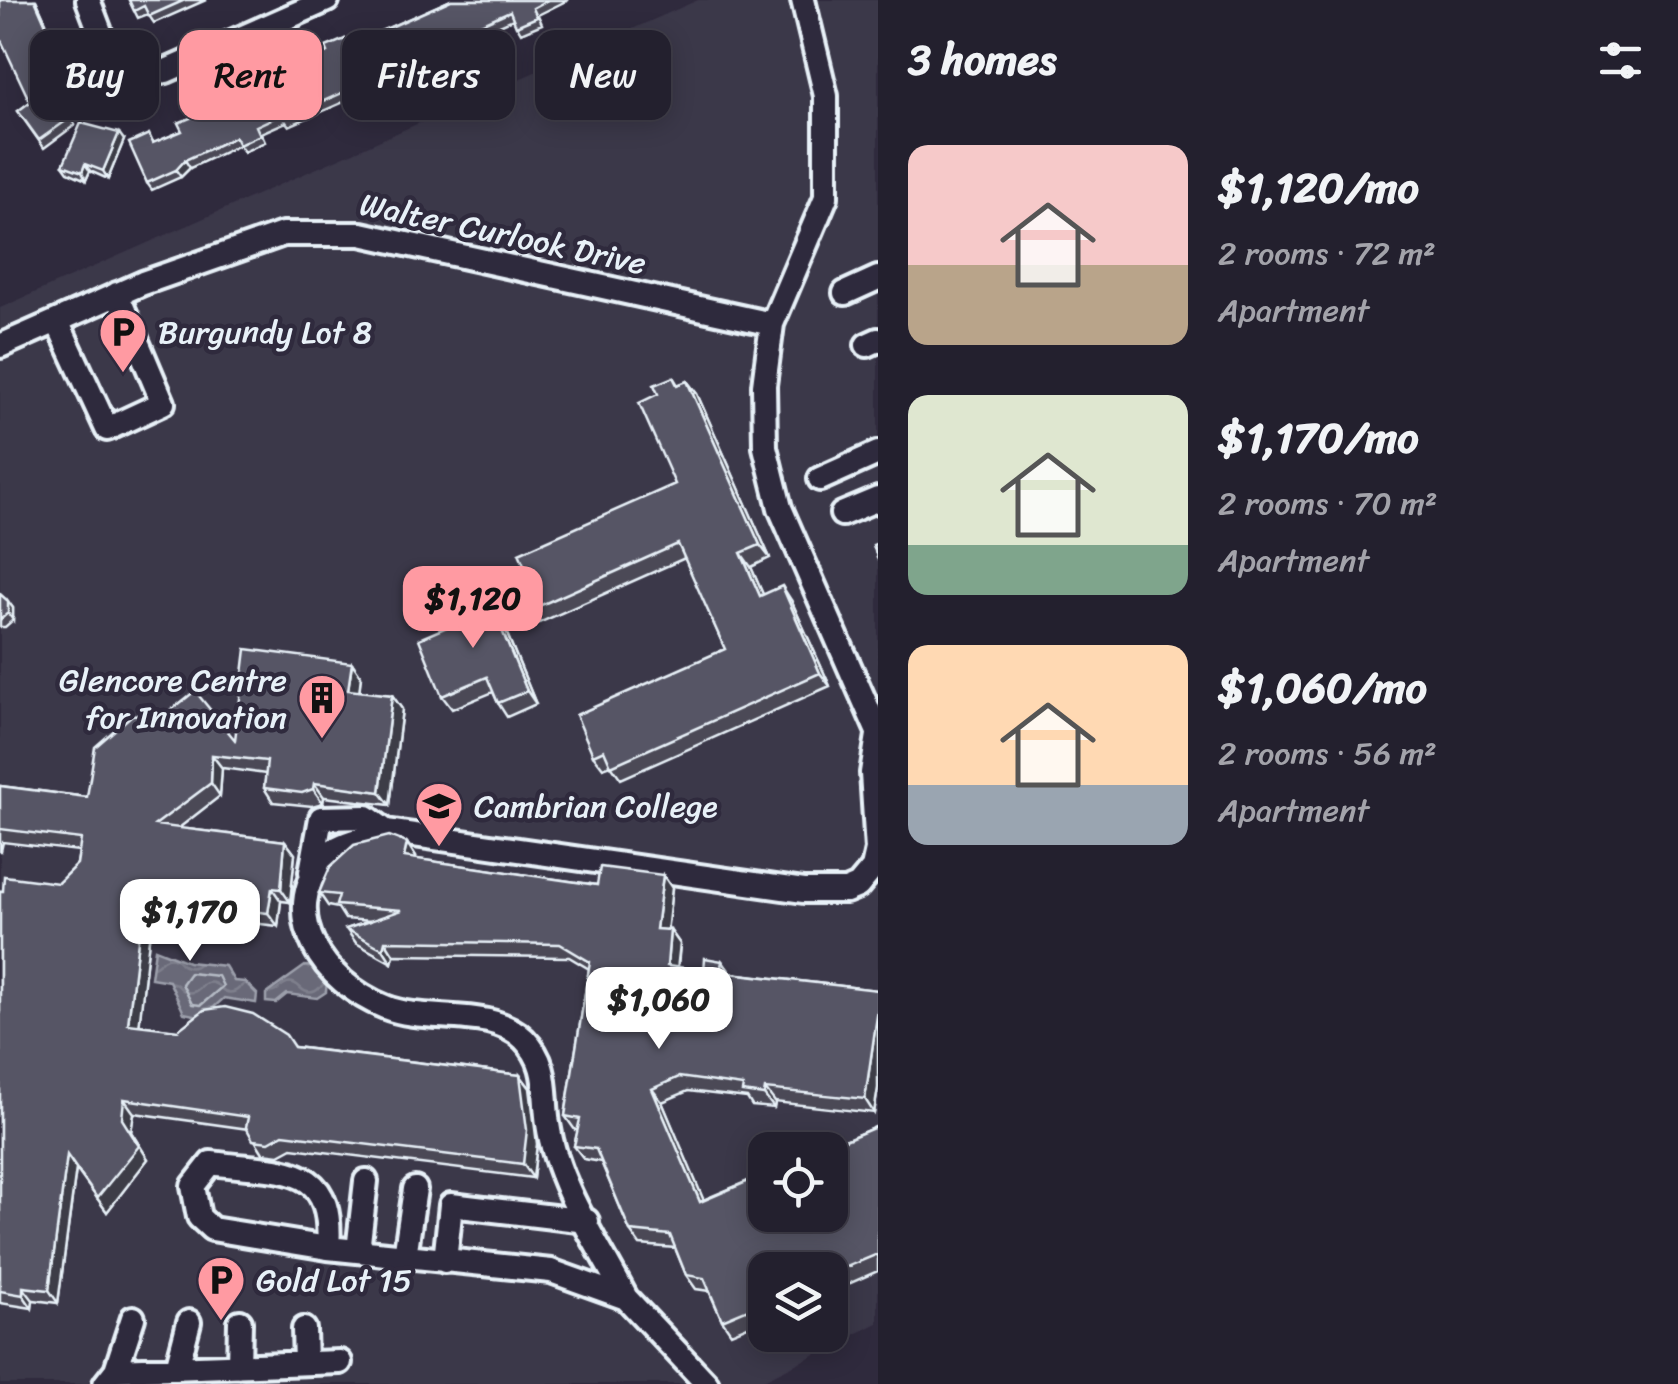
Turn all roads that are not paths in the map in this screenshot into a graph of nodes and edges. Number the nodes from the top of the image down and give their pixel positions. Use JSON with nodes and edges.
{"nodes":[{"id":1,"x":88,"y":0,"type":"edge"},
{"id":2,"x":327,"y":0,"type":"edge"},
{"id":3,"x":803,"y":0,"type":"edge"},
{"id":4,"x":878,"y":278,"type":"edge"},
{"id":5,"x":845,"y":293,"type":"dead end"},
{"id":6,"x":116,"y":294,"type":"junction"},
{"id":7,"x":57,"y":321,"type":"junction"},
{"id":8,"x":772,"y":324,"type":"junction"},
{"id":9,"x":0,"y":346,"type":"edge"},
{"id":10,"x":878,"y":453,"type":"edge"},
{"id":11,"x":820,"y":479,"type":"dead end"},
{"id":12,"x":878,"y":498,"type":"edge"},
{"id":13,"x":842,"y":514,"type":"dead end"},
{"id":14,"x":878,"y":673,"type":"edge"},
{"id":15,"x":856,"y":684,"type":"junction"},
{"id":16,"x":878,"y":734,"type":"edge"},
{"id":17,"x":386,"y":832,"type":"junction"},
{"id":18,"x":310,"y":881,"type":"junction"},
{"id":19,"x":366,"y":1182,"type":"dead end"},
{"id":20,"x":415,"y":1189,"type":"dead end"},
{"id":21,"x":587,"y":1221,"type":"junction"},
{"id":22,"x":328,"y":1248,"type":"junction"},
{"id":23,"x":358,"y":1251,"type":"junction"},
{"id":24,"x":405,"y":1256,"type":"junction"},
{"id":25,"x":445,"y":1261,"type":"junction"},
{"id":26,"x":626,"y":1298,"type":"junction"},
{"id":27,"x":133,"y":1318,"type":"dead end"},
{"id":28,"x":189,"y":1322,"type":"dead end"},
{"id":29,"x":240,"y":1322,"type":"dead end"},
{"id":30,"x":304,"y":1330,"type":"dead end"},
{"id":31,"x":340,"y":1362,"type":"dead end"},
{"id":32,"x":305,"y":1363,"type":"junction"},
{"id":33,"x":239,"y":1366,"type":"junction"},
{"id":34,"x":178,"y":1368,"type":"junction"},
{"id":35,"x":111,"y":1377,"type":"edge"},
{"id":36,"x":707,"y":1384,"type":"edge"}],
"edges":[{"from":1,"to":2,"type":"street"},
{"from":3,"to":8,"type":"street"},
{"from":4,"to":5,"type":"street"},
{"from":6,"to":7,"type":"street","name":"Walter Curlook Drive"},
{"from":6,"to":7,"type":"street"},
{"from":6,"to":8,"type":"street","name":"Walter Curlook Drive"},
{"from":7,"to":9,"type":"street","name":"Walter Curlook Drive"},
{"from":8,"to":15,"type":"street"},
{"from":10,"to":11,"type":"street"},
{"from":12,"to":13,"type":"street"},
{"from":14,"to":15,"type":"street"},
{"from":15,"to":16,"type":"street"},
{"from":16,"to":17,"type":"street"},
{"from":17,"to":18,"type":"street"},
{"from":17,"to":18,"type":"street"},
{"from":18,"to":21,"type":"street"},
{"from":19,"to":23,"type":"street"},
{"from":20,"to":24,"type":"street"},
{"from":21,"to":25,"type":"street"},
{"from":21,"to":26,"type":"street"},
{"from":22,"to":22,"type":"street"},
{"from":22,"to":23,"type":"street"},
{"from":23,"to":24,"type":"street"},
{"from":24,"to":25,"type":"street"},
{"from":25,"to":26,"type":"street"},
{"from":26,"to":36,"type":"street"},
{"from":27,"to":35,"type":"street"},
{"from":28,"to":34,"type":"street"},
{"from":29,"to":33,"type":"street"},
{"from":30,"to":32,"type":"street"},
{"from":31,"to":32,"type":"street"},
{"from":32,"to":33,"type":"street"},
{"from":33,"to":34,"type":"street"},
{"from":34,"to":35,"type":"street"}]}
